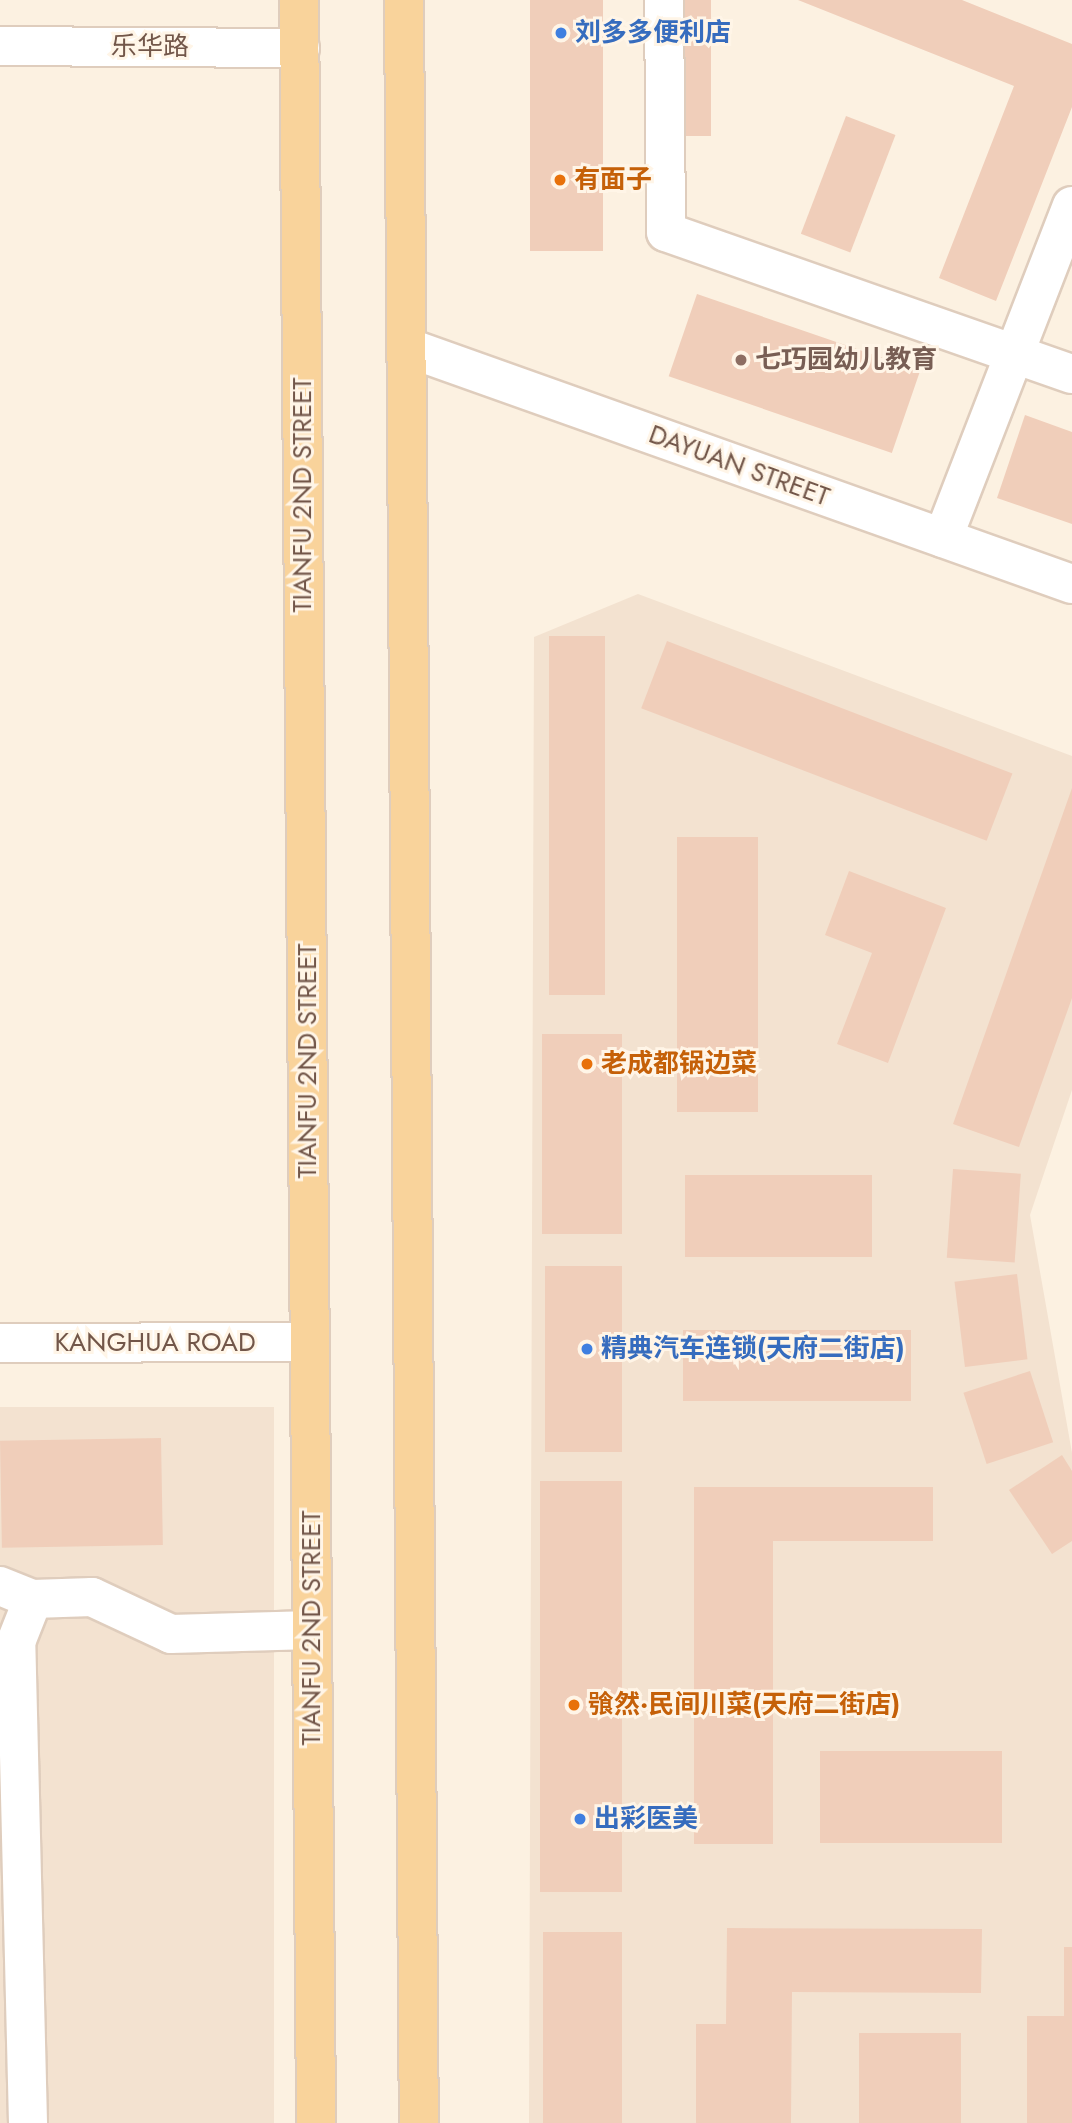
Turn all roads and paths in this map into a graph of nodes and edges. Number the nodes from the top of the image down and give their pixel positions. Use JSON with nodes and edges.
{"nodes":[{"id":1,"x":299,"y":0,"type":"edge"},
{"id":2,"x":404,"y":0,"type":"edge"},
{"id":3,"x":664,"y":0,"type":"edge"},
{"id":4,"x":0,"y":46,"type":"edge"},
{"id":5,"x":300,"y":48,"type":"junction"},
{"id":6,"x":1072,"y":206,"type":"edge"},
{"id":7,"x":406,"y":347,"type":"junction"},
{"id":8,"x":1015,"y":352,"type":"junction"},
{"id":9,"x":1072,"y":374,"type":"edge"},
{"id":10,"x":943,"y":538,"type":"junction"},
{"id":11,"x":1072,"y":584,"type":"edge"},
{"id":12,"x":310,"y":1342,"type":"junction"},
{"id":13,"x":0,"y":1343,"type":"edge"},
{"id":14,"x":17,"y":1593,"type":"edge"},
{"id":15,"x":312,"y":1630,"type":"junction"},
{"id":16,"x":28,"y":2123,"type":"edge"},
{"id":17,"x":316,"y":2123,"type":"edge"},
{"id":18,"x":419,"y":2123,"type":"edge"}],
"edges":[{"from":1,"to":5,"type":"main road","name":"TIANFU 2ND STREET"},
{"from":2,"to":7,"type":"main road"},
{"from":3,"to":8,"type":"street"},
{"from":4,"to":5,"type":"street","name":"乐华路"},
{"from":5,"to":12,"type":"main road","name":"TIANFU 2ND STREET"},
{"from":6,"to":8,"type":"street"},
{"from":7,"to":10,"type":"street","name":"DAYUAN STREET"},
{"from":7,"to":18,"type":"main road"},
{"from":8,"to":9,"type":"street"},
{"from":8,"to":10,"type":"street"},
{"from":10,"to":11,"type":"street","name":"DAYUAN STREET"},
{"from":12,"to":13,"type":"street","name":"KANGHUA ROAD"},
{"from":12,"to":15,"type":"main road","name":"TIANFU 2ND STREET"},
{"from":14,"to":15,"type":"street"},
{"from":14,"to":16,"type":"street"},
{"from":15,"to":17,"type":"main road","name":"TIANFU 2ND STREET"}]}
